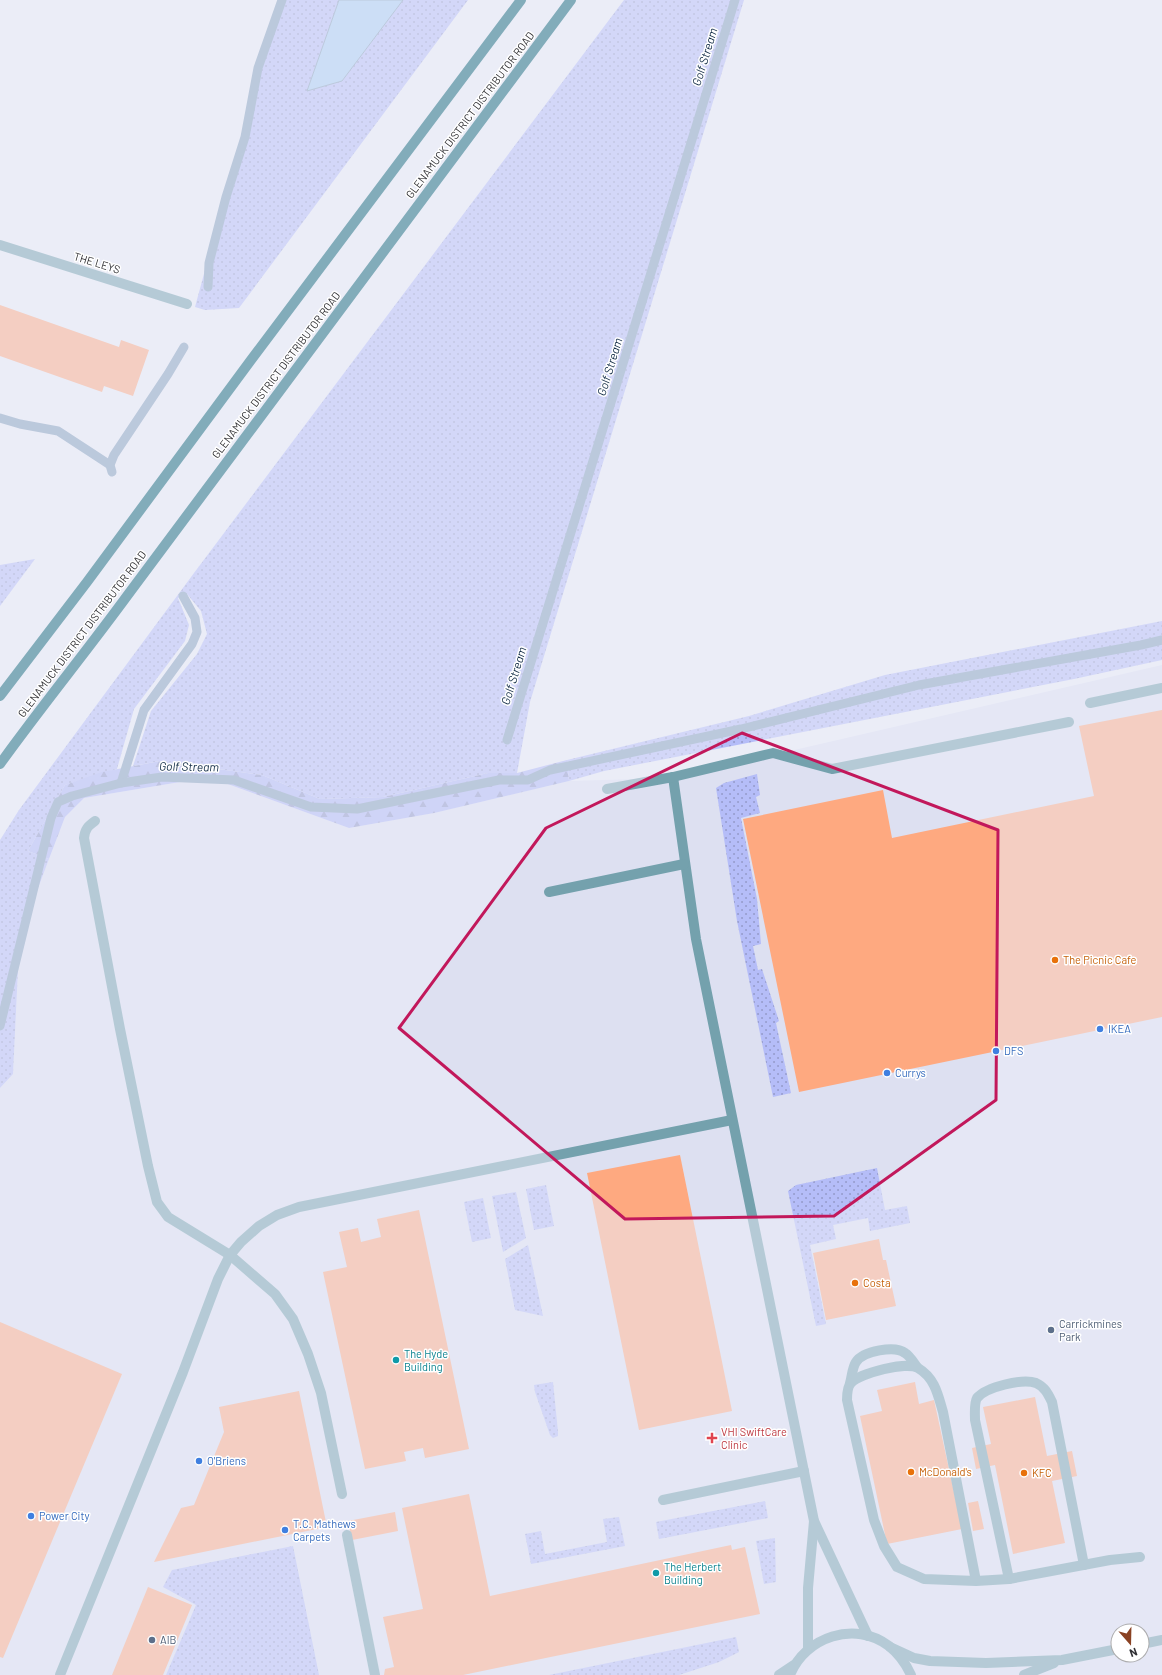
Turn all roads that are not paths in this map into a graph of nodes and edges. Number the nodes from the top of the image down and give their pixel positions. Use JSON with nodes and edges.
{"nodes":[{"id":1,"x":520,"y":0,"type":"edge"},
{"id":2,"x":571,"y":0,"type":"edge"},
{"id":3,"x":0,"y":245,"type":"edge"},
{"id":4,"x":187,"y":304,"type":"dead end"},
{"id":5,"x":1162,"y":688,"type":"edge"},
{"id":6,"x":0,"y":696,"type":"edge"},
{"id":7,"x":1090,"y":703,"type":"dead end"},
{"id":8,"x":1069,"y":722,"type":"dead end"},
{"id":9,"x":0,"y":764,"type":"edge"},
{"id":10,"x":673,"y":777,"type":"junction"},
{"id":11,"x":607,"y":790,"type":"dead end"},
{"id":12,"x":95,"y":821,"type":"dead end"},
{"id":13,"x":684,"y":864,"type":"junction"},
{"id":14,"x":549,"y":892,"type":"dead end"},
{"id":15,"x":732,"y":1120,"type":"junction"},
{"id":16,"x":230,"y":1255,"type":"junction"},
{"id":17,"x":917,"y":1368,"type":"junction"},
{"id":18,"x":850,"y":1383,"type":"junction"},
{"id":19,"x":804,"y":1471,"type":"junction"},
{"id":20,"x":342,"y":1494,"type":"dead end"},
{"id":21,"x":663,"y":1500,"type":"dead end"},
{"id":22,"x":814,"y":1521,"type":"junction"},
{"id":23,"x":347,"y":1535,"type":"dead end"},
{"id":24,"x":1140,"y":1557,"type":"dead end"},
{"id":25,"x":1084,"y":1566,"type":"junction"},
{"id":26,"x":1009,"y":1580,"type":"junction"},
{"id":27,"x":976,"y":1581,"type":"junction"},
{"id":28,"x":868,"y":1636,"type":"junction"},
{"id":29,"x":1162,"y":1640,"type":"edge"},
{"id":30,"x":1150,"y":1642,"type":"edge"},
{"id":31,"x":890,"y":1646,"type":"junction"},
{"id":32,"x":808,"y":1649,"type":"junction"},
{"id":33,"x":1110,"y":1651,"type":"edge"},
{"id":34,"x":1062,"y":1660,"type":"junction"},
{"id":35,"x":794,"y":1665,"type":"junction"},
{"id":36,"x":60,"y":1675,"type":"edge"},
{"id":37,"x":375,"y":1675,"type":"edge"},
{"id":38,"x":779,"y":1675,"type":"edge"},
{"id":39,"x":790,"y":1675,"type":"edge"},
{"id":40,"x":911,"y":1675,"type":"edge"},
{"id":41,"x":1024,"y":1675,"type":"edge"}],
"edges":[{"from":1,"to":6,"type":"main road"},
{"from":2,"to":9,"type":"main road","name":"GLENAMUCK DISTRICT DISTRIBUTOR ROAD"},
{"from":3,"to":4,"type":"street","name":"THE LEYS"},
{"from":5,"to":7,"type":"street"},
{"from":8,"to":10,"type":"street"},
{"from":10,"to":11,"type":"street"},
{"from":10,"to":13,"type":"street"},
{"from":12,"to":16,"type":"street"},
{"from":13,"to":14,"type":"street"},
{"from":13,"to":15,"type":"street"},
{"from":15,"to":16,"type":"street"},
{"from":15,"to":19,"type":"street"},
{"from":16,"to":20,"type":"street"},
{"from":16,"to":36,"type":"street"},
{"from":17,"to":18,"type":"street"},
{"from":17,"to":18,"type":"street"},
{"from":17,"to":27,"type":"street"},
{"from":18,"to":27,"type":"street"},
{"from":19,"to":21,"type":"street"},
{"from":19,"to":22,"type":"street"},
{"from":22,"to":28,"type":"street"},
{"from":22,"to":32,"type":"street"},
{"from":23,"to":37,"type":"street"},
{"from":24,"to":25,"type":"street"},
{"from":25,"to":26,"type":"street"},
{"from":25,"to":26,"type":"street"},
{"from":26,"to":27,"type":"street"},
{"from":28,"to":31,"type":"street"},
{"from":28,"to":32,"type":"street"},
{"from":29,"to":30,"type":"street"},
{"from":31,"to":34,"type":"street"},
{"from":31,"to":40,"type":"street"},
{"from":32,"to":35,"type":"street"},
{"from":33,"to":34,"type":"street"},
{"from":34,"to":41,"type":"street"},
{"from":35,"to":38,"type":"street"},
{"from":35,"to":39,"type":"street"}]}
